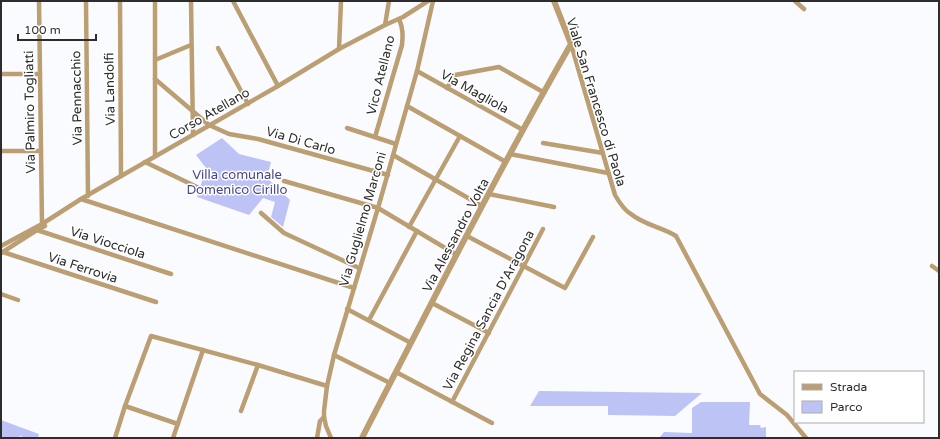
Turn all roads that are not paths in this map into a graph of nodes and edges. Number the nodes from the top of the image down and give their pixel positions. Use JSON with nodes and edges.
{"nodes":[{"id":1,"x":40,"y":1,"type":"edge"},
{"id":2,"x":86,"y":1,"type":"edge"},
{"id":3,"x":120,"y":1,"type":"edge"},
{"id":4,"x":155,"y":1,"type":"edge"},
{"id":5,"x":191,"y":1,"type":"edge"},
{"id":6,"x":233,"y":1,"type":"edge"},
{"id":7,"x":341,"y":1,"type":"edge"},
{"id":8,"x":389,"y":1,"type":"edge"},
{"id":9,"x":428,"y":1,"type":"edge"},
{"id":10,"x":434,"y":1,"type":"edge"},
{"id":11,"x":554,"y":1,"type":"edge"},
{"id":12,"x":795,"y":1,"type":"edge"},
{"id":13,"x":421,"y":5,"type":"junction"},
{"id":14,"x":432,"y":7,"type":"junction"},
{"id":15,"x":804,"y":9,"type":"dead end"},
{"id":16,"x":399,"y":19,"type":"junction"},
{"id":17,"x":385,"y":25,"type":"junction"},
{"id":18,"x":570,"y":44,"type":"junction"},
{"id":19,"x":192,"y":45,"type":"junction"},
{"id":20,"x":218,"y":48,"type":"dead end"},
{"id":21,"x":340,"y":49,"type":"junction"},
{"id":22,"x":155,"y":60,"type":"junction"},
{"id":23,"x":417,"y":71,"type":"junction"},
{"id":24,"x":1,"y":74,"type":"edge"},
{"id":25,"x":40,"y":74,"type":"junction"},
{"id":26,"x":155,"y":79,"type":"junction"},
{"id":27,"x":278,"y":86,"type":"junction"},
{"id":28,"x":447,"y":88,"type":"junction"},
{"id":29,"x":543,"y":92,"type":"junction"},
{"id":30,"x":248,"y":104,"type":"junction"},
{"id":31,"x":407,"y":106,"type":"junction"},
{"id":32,"x":192,"y":110,"type":"junction"},
{"id":33,"x":210,"y":126,"type":"junction"},
{"id":34,"x":347,"y":128,"type":"dead end"},
{"id":35,"x":523,"y":130,"type":"junction"},
{"id":36,"x":193,"y":135,"type":"junction"},
{"id":37,"x":460,"y":136,"type":"junction"},
{"id":38,"x":376,"y":137,"type":"junction"},
{"id":39,"x":544,"y":143,"type":"dead end"},
{"id":40,"x":396,"y":144,"type":"junction"},
{"id":41,"x":41,"y":151,"type":"junction"},
{"id":42,"x":1,"y":152,"type":"edge"},
{"id":43,"x":603,"y":153,"type":"junction"},
{"id":44,"x":510,"y":154,"type":"junction"},
{"id":45,"x":393,"y":155,"type":"junction"},
{"id":46,"x":155,"y":156,"type":"junction"},
{"id":47,"x":145,"y":162,"type":"junction"},
{"id":48,"x":506,"y":162,"type":"junction"},
{"id":49,"x":608,"y":173,"type":"junction"},
{"id":50,"x":388,"y":175,"type":"junction"},
{"id":51,"x":121,"y":176,"type":"junction"},
{"id":52,"x":436,"y":180,"type":"junction"},
{"id":53,"x":284,"y":181,"type":"dead end"},
{"id":54,"x":197,"y":187,"type":"dead end"},
{"id":55,"x":489,"y":194,"type":"junction"},
{"id":56,"x":88,"y":196,"type":"junction"},
{"id":57,"x":81,"y":199,"type":"junction"},
{"id":58,"x":482,"y":206,"type":"junction"},
{"id":59,"x":554,"y":207,"type":"dead end"},
{"id":60,"x":378,"y":208,"type":"junction"},
{"id":61,"x":261,"y":213,"type":"dead end"},
{"id":62,"x":42,"y":224,"type":"junction"},
{"id":63,"x":409,"y":227,"type":"junction"},
{"id":64,"x":543,"y":229,"type":"dead end"},
{"id":65,"x":37,"y":230,"type":"junction"},
{"id":66,"x":417,"y":231,"type":"junction"},
{"id":67,"x":467,"y":236,"type":"junction"},
{"id":68,"x":593,"y":237,"type":"dead end"},
{"id":69,"x":1,"y":246,"type":"edge"},
{"id":70,"x":2,"y":252,"type":"edge"},
{"id":71,"x":457,"y":255,"type":"junction"},
{"id":72,"x":524,"y":266,"type":"junction"},
{"id":73,"x":932,"y":266,"type":"dead end"},
{"id":74,"x":360,"y":268,"type":"junction"},
{"id":75,"x":939,"y":272,"type":"edge"},
{"id":76,"x":171,"y":274,"type":"dead end"},
{"id":77,"x":354,"y":288,"type":"junction"},
{"id":78,"x":1,"y":294,"type":"edge"},
{"id":79,"x":18,"y":300,"type":"dead end"},
{"id":80,"x":156,"y":302,"type":"dead end"},
{"id":81,"x":432,"y":303,"type":"junction"},
{"id":82,"x":347,"y":309,"type":"junction"},
{"id":83,"x":369,"y":320,"type":"junction"},
{"id":84,"x":489,"y":333,"type":"junction"},
{"id":85,"x":411,"y":343,"type":"junction"},
{"id":86,"x":203,"y":350,"type":"junction"},
{"id":87,"x":334,"y":354,"type":"junction"},
{"id":88,"x":258,"y":365,"type":"junction"},
{"id":89,"x":396,"y":372,"type":"junction"},
{"id":90,"x":390,"y":383,"type":"junction"},
{"id":91,"x":327,"y":386,"type":"junction"},
{"id":92,"x":452,"y":402,"type":"junction"},
{"id":93,"x":125,"y":406,"type":"junction"},
{"id":94,"x":241,"y":411,"type":"dead end"},
{"id":95,"x":324,"y":417,"type":"junction"},
{"id":96,"x":492,"y":423,"type":"dead end"},
{"id":97,"x":178,"y":424,"type":"junction"},
{"id":98,"x":115,"y":438,"type":"edge"},
{"id":99,"x":173,"y":438,"type":"edge"},
{"id":100,"x":317,"y":438,"type":"edge"},
{"id":101,"x":332,"y":438,"type":"edge"},
{"id":102,"x":362,"y":438,"type":"edge"},
{"id":103,"x":806,"y":438,"type":"edge"}],
"edges":[{"from":1,"to":25,"type":"street","name":"Via Palmiro Togliatti"},
{"from":2,"to":56,"type":"street","name":"Via Pennacchio"},
{"from":3,"to":51,"type":"street","name":"Via Landolfi"},
{"from":4,"to":22,"type":"street"},
{"from":5,"to":19,"type":"street"},
{"from":6,"to":27,"type":"street"},
{"from":7,"to":21,"type":"street"},
{"from":8,"to":17,"type":"street"},
{"from":9,"to":13,"type":"street","name":"Corso Atellano"},
{"from":10,"to":14,"type":"street","name":"Via Guglielmo Marconi"},
{"from":11,"to":18,"type":"street","name":"Viale San Francesco di Paola"},
{"from":12,"to":15,"type":"street"},
{"from":13,"to":14,"type":"street"},
{"from":13,"to":16,"type":"street","name":"Corso Atellano"},
{"from":14,"to":23,"type":"street","name":"Via Guglielmo Marconi"},
{"from":16,"to":17,"type":"street","name":"Corso Atellano"},
{"from":16,"to":38,"type":"street","name":"Vico Atellano"},
{"from":17,"to":21,"type":"street","name":"Corso Atellano"},
{"from":18,"to":29,"type":"street","name":"Via Alessandro Volta"},
{"from":18,"to":43,"type":"street","name":"Viale San Francesco di Paola"},
{"from":19,"to":22,"type":"street"},
{"from":19,"to":32,"type":"street"},
{"from":20,"to":30,"type":"street"},
{"from":21,"to":27,"type":"street","name":"Corso Atellano"},
{"from":22,"to":26,"type":"street"},
{"from":23,"to":28,"type":"street","name":"Via Magliola"},
{"from":23,"to":31,"type":"street","name":"Via Guglielmo Marconi"},
{"from":24,"to":25,"type":"street"},
{"from":25,"to":41,"type":"street","name":"Via Palmiro Togliatti"},
{"from":26,"to":32,"type":"street","name":"Via Di Carlo"},
{"from":26,"to":46,"type":"street"},
{"from":27,"to":30,"type":"street","name":"Corso Atellano"},
{"from":28,"to":29,"type":"street"},
{"from":28,"to":35,"type":"street","name":"Via Magliola"},
{"from":29,"to":35,"type":"street","name":"Via Alessandro Volta"},
{"from":30,"to":33,"type":"street","name":"Corso Atellano"},
{"from":31,"to":37,"type":"street"},
{"from":31,"to":40,"type":"street","name":"Via Guglielmo Marconi"},
{"from":32,"to":33,"type":"street","name":"Via Di Carlo"},
{"from":32,"to":36,"type":"street"},
{"from":33,"to":36,"type":"street","name":"Corso Atellano"},
{"from":33,"to":50,"type":"street","name":"Via Di Carlo"},
{"from":34,"to":38,"type":"street"},
{"from":35,"to":44,"type":"street","name":"Via Alessandro Volta"},
{"from":36,"to":46,"type":"street","name":"Corso Atellano"},
{"from":37,"to":48,"type":"street"},
{"from":37,"to":52,"type":"street"},
{"from":38,"to":40,"type":"street"},
{"from":39,"to":43,"type":"street"},
{"from":40,"to":45,"type":"street","name":"Via Guglielmo Marconi"},
{"from":41,"to":42,"type":"street"},
{"from":41,"to":62,"type":"street","name":"Via Palmiro Togliatti"},
{"from":43,"to":49,"type":"street","name":"Viale San Francesco di Paola"},
{"from":44,"to":48,"type":"street","name":"Via Alessandro Volta"},
{"from":44,"to":49,"type":"street"},
{"from":45,"to":50,"type":"street","name":"Via Guglielmo Marconi"},
{"from":45,"to":52,"type":"street"},
{"from":46,"to":47,"type":"street","name":"Corso Atellano"},
{"from":47,"to":51,"type":"street","name":"Corso Atellano"},
{"from":47,"to":54,"type":"street"},
{"from":48,"to":55,"type":"street","name":"Via Alessandro Volta"},
{"from":49,"to":103,"type":"street","name":"Viale San Francesco di Paola"},
{"from":50,"to":60,"type":"street","name":"Via Guglielmo Marconi"},
{"from":51,"to":56,"type":"street","name":"Corso Atellano"},
{"from":52,"to":58,"type":"street"},
{"from":52,"to":63,"type":"street"},
{"from":53,"to":60,"type":"street"},
{"from":55,"to":58,"type":"street","name":"Via Alessandro Volta"},
{"from":55,"to":59,"type":"street"},
{"from":56,"to":57,"type":"street","name":"Corso Atellano"},
{"from":57,"to":62,"type":"street","name":"Corso Atellano"},
{"from":57,"to":77,"type":"street"},
{"from":58,"to":67,"type":"street","name":"Via Alessandro Volta"},
{"from":60,"to":63,"type":"street"},
{"from":60,"to":74,"type":"street","name":"Via Guglielmo Marconi"},
{"from":61,"to":74,"type":"street"},
{"from":62,"to":65,"type":"street"},
{"from":62,"to":69,"type":"street","name":"Corso Atellano"},
{"from":63,"to":66,"type":"street"},
{"from":64,"to":72,"type":"street","name":"Via Regina Sancia D'Aragona"},
{"from":65,"to":70,"type":"street"},
{"from":65,"to":76,"type":"street","name":"Via Viocciola"},
{"from":66,"to":71,"type":"street"},
{"from":66,"to":83,"type":"street"},
{"from":67,"to":71,"type":"street","name":"Via Alessandro Volta"},
{"from":67,"to":72,"type":"street"},
{"from":68,"to":72,"type":"street"},
{"from":70,"to":80,"type":"street","name":"Via Ferrovia"},
{"from":71,"to":81,"type":"street","name":"Via Alessandro Volta"},
{"from":72,"to":84,"type":"street","name":"Via Regina Sancia D'Aragona"},
{"from":73,"to":75,"type":"street"},
{"from":74,"to":77,"type":"street","name":"Via Guglielmo Marconi"},
{"from":77,"to":82,"type":"street","name":"Via Guglielmo Marconi"},
{"from":78,"to":79,"type":"street"},
{"from":81,"to":84,"type":"street"},
{"from":81,"to":85,"type":"street","name":"Via Alessandro Volta"},
{"from":82,"to":83,"type":"street"},
{"from":82,"to":87,"type":"street","name":"Via Guglielmo Marconi"},
{"from":83,"to":85,"type":"street"},
{"from":84,"to":92,"type":"street","name":"Via Regina Sancia D'Aragona"},
{"from":85,"to":89,"type":"street","name":"Via Alessandro Volta"},
{"from":86,"to":88,"type":"street"},
{"from":86,"to":93,"type":"street"},
{"from":86,"to":97,"type":"street"},
{"from":87,"to":90,"type":"street"},
{"from":87,"to":91,"type":"street","name":"Via Guglielmo Marconi"},
{"from":88,"to":91,"type":"street"},
{"from":88,"to":94,"type":"street"},
{"from":89,"to":90,"type":"street","name":"Via Alessandro Volta"},
{"from":89,"to":92,"type":"street"},
{"from":90,"to":102,"type":"street","name":"Via Alessandro Volta"},
{"from":91,"to":95,"type":"street","name":"Via Guglielmo Marconi"},
{"from":92,"to":96,"type":"street"},
{"from":93,"to":97,"type":"street"},
{"from":93,"to":98,"type":"street"},
{"from":95,"to":100,"type":"street"},
{"from":95,"to":101,"type":"street","name":"Via Guglielmo Marconi"},
{"from":97,"to":99,"type":"street"}]}
